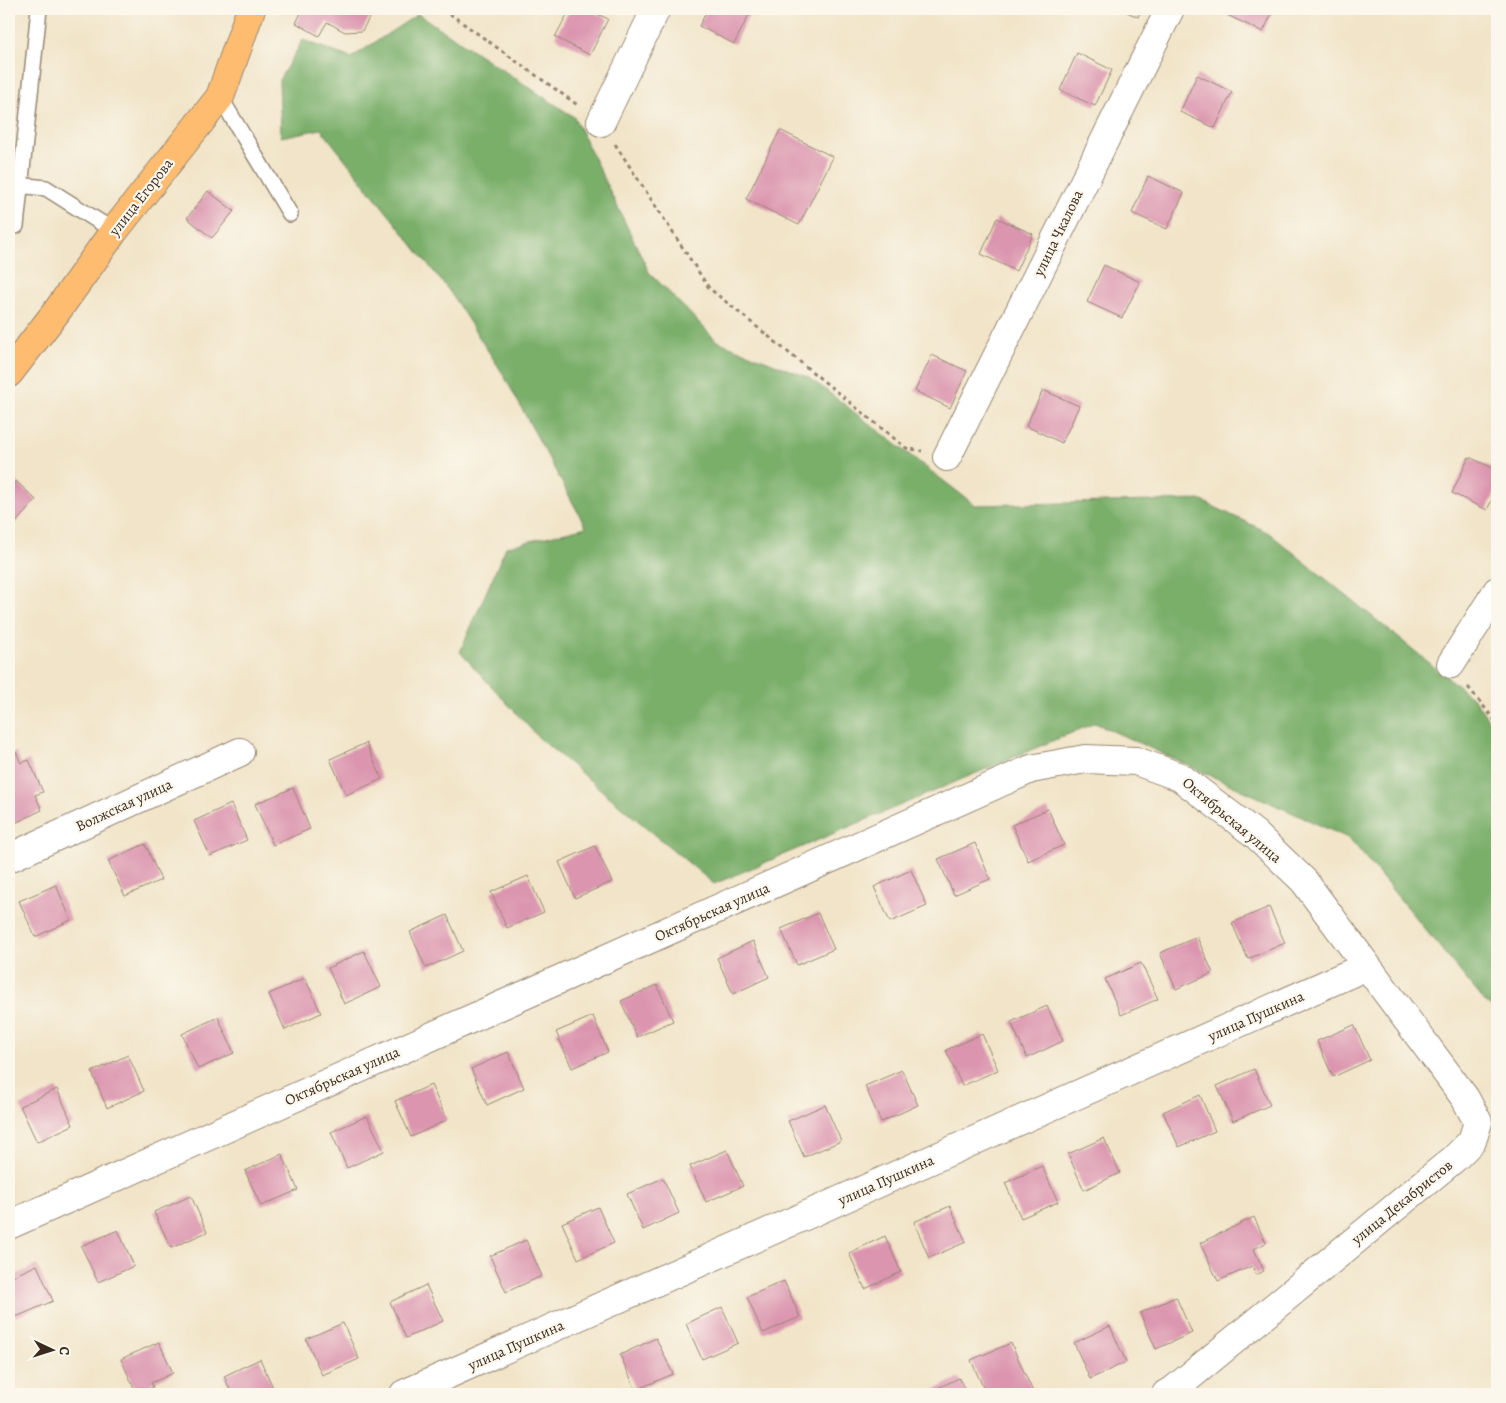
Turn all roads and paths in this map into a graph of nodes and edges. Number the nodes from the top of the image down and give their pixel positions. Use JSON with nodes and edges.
{"nodes":[{"id":1,"x":39,"y":9,"type":"edge"},
{"id":2,"x":251,"y":9,"type":"edge"},
{"id":3,"x":443,"y":9,"type":"edge"},
{"id":4,"x":656,"y":9,"type":"edge"},
{"id":5,"x":1170,"y":9,"type":"edge"},
{"id":6,"x":220,"y":97,"type":"junction"},
{"id":7,"x":601,"y":122,"type":"junction"},
{"id":8,"x":14,"y":184,"type":"edge"},
{"id":9,"x":290,"y":214,"type":"dead end"},
{"id":10,"x":16,"y":226,"type":"dead end"},
{"id":11,"x":114,"y":231,"type":"junction"},
{"id":12,"x":9,"y":373,"type":"edge"},
{"id":13,"x":947,"y":456,"type":"joint"},
{"id":14,"x":1497,"y":591,"type":"edge"},
{"id":15,"x":1451,"y":664,"type":"joint"},
{"id":16,"x":1497,"y":723,"type":"edge"},
{"id":17,"x":240,"y":752,"type":"dead end"},
{"id":18,"x":9,"y":858,"type":"edge"},
{"id":19,"x":1367,"y":966,"type":"junction"},
{"id":20,"x":9,"y":1225,"type":"edge"},
{"id":21,"x":404,"y":1394,"type":"edge"},
{"id":22,"x":1166,"y":1394,"type":"edge"}],
"edges":[{"from":1,"to":8,"type":"lane"},
{"from":2,"to":6,"type":"main road","name":"улица Егорова"},
{"from":3,"to":7,"type":"path"},
{"from":4,"to":7,"type":"street"},
{"from":5,"to":13,"type":"street","name":"улица Чкалова"},
{"from":6,"to":9,"type":"lane"},
{"from":6,"to":11,"type":"main road","name":"улица Егорова"},
{"from":7,"to":13,"type":"path"},
{"from":8,"to":10,"type":"lane"},
{"from":8,"to":11,"type":"lane"},
{"from":11,"to":12,"type":"main road","name":"улица Егорова"},
{"from":14,"to":15,"type":"street"},
{"from":15,"to":16,"type":"path"},
{"from":17,"to":18,"type":"street","name":"Волжская улица"},
{"from":19,"to":20,"type":"street","name":"Октябрьская улица"},
{"from":19,"to":21,"type":"street","name":"улица Пушкина"},
{"from":19,"to":22,"type":"street","name":"улица Декабристов"}]}
